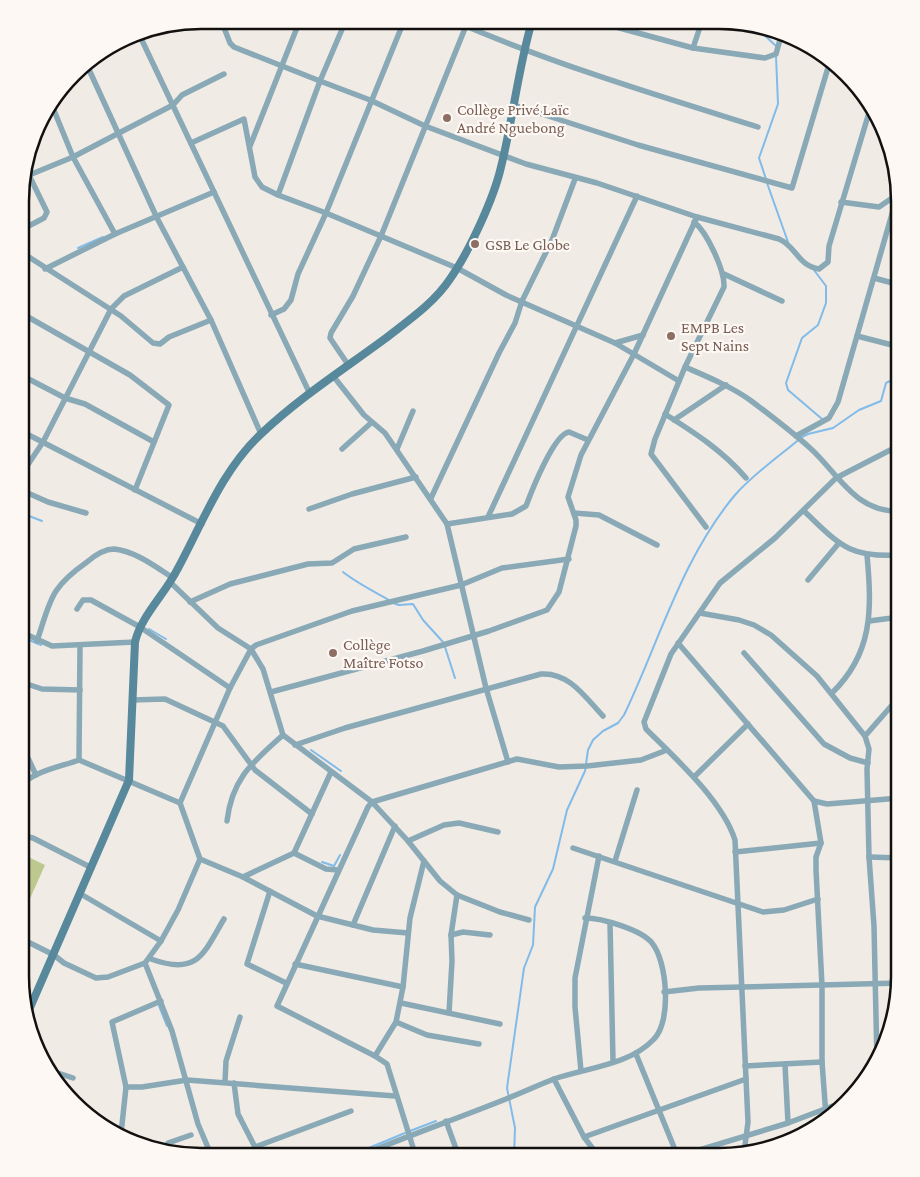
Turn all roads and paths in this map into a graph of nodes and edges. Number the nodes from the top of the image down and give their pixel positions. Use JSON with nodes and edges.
{"nodes":[{"id":1,"x":225,"y":29,"type":"edge"},
{"id":2,"x":296,"y":29,"type":"edge"},
{"id":3,"x":342,"y":29,"type":"edge"},
{"id":4,"x":401,"y":29,"type":"edge"},
{"id":5,"x":465,"y":29,"type":"edge"},
{"id":6,"x":480,"y":29,"type":"edge"},
{"id":7,"x":530,"y":29,"type":"edge"},
{"id":8,"x":623,"y":29,"type":"edge"},
{"id":9,"x":700,"y":29,"type":"edge"},
{"id":10,"x":142,"y":40,"type":"edge"},
{"id":11,"x":780,"y":40,"type":"edge"},
{"id":12,"x":693,"y":48,"type":"junction"},
{"id":13,"x":524,"y":49,"type":"junction"},
{"id":14,"x":282,"y":66,"type":"junction"},
{"id":15,"x":828,"y":68,"type":"edge"},
{"id":16,"x":89,"y":71,"type":"edge"},
{"id":17,"x":224,"y":74,"type":"dead end"},
{"id":18,"x":320,"y":81,"type":"junction"},
{"id":19,"x":370,"y":100,"type":"junction"},
{"id":20,"x":173,"y":105,"type":"junction"},
{"id":21,"x":514,"y":105,"type":"junction"},
{"id":22,"x":54,"y":111,"type":"edge"},
{"id":23,"x":868,"y":115,"type":"edge"},
{"id":24,"x":425,"y":126,"type":"junction"},
{"id":25,"x":758,"y":127,"type":"dead end"},
{"id":26,"x":117,"y":134,"type":"junction"},
{"id":27,"x":191,"y":143,"type":"junction"},
{"id":28,"x":249,"y":148,"type":"junction"},
{"id":29,"x":504,"y":155,"type":"junction"},
{"id":30,"x":73,"y":157,"type":"junction"},
{"id":31,"x":31,"y":174,"type":"edge"},
{"id":32,"x":31,"y":175,"type":"edge"},
{"id":33,"x":575,"y":179,"type":"junction"},
{"id":34,"x":214,"y":192,"type":"junction"},
{"id":35,"x":278,"y":195,"type":"junction"},
{"id":36,"x":637,"y":196,"type":"junction"},
{"id":37,"x":891,"y":199,"type":"edge"},
{"id":38,"x":841,"y":202,"type":"junction"},
{"id":39,"x":326,"y":213,"type":"junction"},
{"id":40,"x":156,"y":218,"type":"junction"},
{"id":41,"x":891,"y":218,"type":"edge"},
{"id":42,"x":695,"y":219,"type":"junction"},
{"id":43,"x":29,"y":226,"type":"edge"},
{"id":44,"x":115,"y":234,"type":"junction"},
{"id":45,"x":381,"y":236,"type":"junction"},
{"id":46,"x":29,"y":257,"type":"edge"},
{"id":47,"x":183,"y":267,"type":"junction"},
{"id":48,"x":457,"y":268,"type":"junction"},
{"id":49,"x":45,"y":269,"type":"junction"},
{"id":50,"x":724,"y":274,"type":"junction"},
{"id":51,"x":874,"y":278,"type":"junction"},
{"id":52,"x":891,"y":283,"type":"edge"},
{"id":53,"x":522,"y":301,"type":"junction"},
{"id":54,"x":782,"y":301,"type":"dead end"},
{"id":55,"x":111,"y":309,"type":"junction"},
{"id":56,"x":271,"y":315,"type":"junction"},
{"id":57,"x":29,"y":317,"type":"edge"},
{"id":58,"x":210,"y":320,"type":"junction"},
{"id":59,"x":578,"y":326,"type":"junction"},
{"id":60,"x":643,"y":335,"type":"junction"},
{"id":61,"x":857,"y":336,"type":"junction"},
{"id":62,"x":615,"y":343,"type":"junction"},
{"id":63,"x":891,"y":345,"type":"edge"},
{"id":64,"x":89,"y":351,"type":"junction"},
{"id":65,"x":634,"y":354,"type":"junction"},
{"id":66,"x":349,"y":366,"type":"junction"},
{"id":67,"x":685,"y":367,"type":"junction"},
{"id":68,"x":334,"y":377,"type":"junction"},
{"id":69,"x":29,"y":379,"type":"edge"},
{"id":70,"x":679,"y":381,"type":"junction"},
{"id":71,"x":726,"y":385,"type":"junction"},
{"id":72,"x":310,"y":394,"type":"junction"},
{"id":73,"x":65,"y":398,"type":"junction"},
{"id":74,"x":413,"y":411,"type":"dead end"},
{"id":75,"x":665,"y":414,"type":"junction"},
{"id":76,"x":674,"y":420,"type":"junction"},
{"id":77,"x":371,"y":423,"type":"junction"},
{"id":78,"x":261,"y":434,"type":"junction"},
{"id":79,"x":29,"y":435,"type":"edge"},
{"id":80,"x":796,"y":436,"type":"junction"},
{"id":81,"x":588,"y":440,"type":"junction"},
{"id":82,"x":43,"y":442,"type":"junction"},
{"id":83,"x":154,"y":442,"type":"junction"},
{"id":84,"x":342,"y":448,"type":"dead end"},
{"id":85,"x":396,"y":449,"type":"junction"},
{"id":86,"x":891,"y":449,"type":"edge"},
{"id":87,"x":29,"y":463,"type":"edge"},
{"id":88,"x":416,"y":477,"type":"junction"},
{"id":89,"x":746,"y":478,"type":"dead end"},
{"id":90,"x":836,"y":478,"type":"junction"},
{"id":91,"x":135,"y":490,"type":"junction"},
{"id":92,"x":29,"y":494,"type":"edge"},
{"id":93,"x":431,"y":498,"type":"junction"},
{"id":94,"x":309,"y":509,"type":"dead end"},
{"id":95,"x":804,"y":511,"type":"junction"},
{"id":96,"x":891,"y":511,"type":"edge"},
{"id":97,"x":86,"y":513,"type":"dead end"},
{"id":98,"x":574,"y":513,"type":"junction"},
{"id":99,"x":488,"y":517,"type":"junction"},
{"id":100,"x":202,"y":524,"type":"junction"},
{"id":101,"x":447,"y":524,"type":"junction"},
{"id":102,"x":706,"y":527,"type":"dead end"},
{"id":103,"x":406,"y":537,"type":"dead end"},
{"id":104,"x":839,"y":543,"type":"junction"},
{"id":105,"x":657,"y":544,"type":"dead end"},
{"id":106,"x":868,"y":555,"type":"junction"},
{"id":107,"x":891,"y":555,"type":"edge"},
{"id":108,"x":569,"y":559,"type":"junction"},
{"id":109,"x":172,"y":580,"type":"junction"},
{"id":110,"x":808,"y":580,"type":"dead end"},
{"id":111,"x":461,"y":586,"type":"junction"},
{"id":112,"x":190,"y":602,"type":"junction"},
{"id":113,"x":77,"y":609,"type":"dead end"},
{"id":114,"x":700,"y":614,"type":"junction"},
{"id":115,"x":891,"y":618,"type":"edge"},
{"id":116,"x":869,"y":621,"type":"junction"},
{"id":117,"x":140,"y":627,"type":"junction"},
{"id":118,"x":29,"y":636,"type":"edge"},
{"id":119,"x":474,"y":636,"type":"junction"},
{"id":120,"x":37,"y":640,"type":"junction"},
{"id":121,"x":135,"y":642,"type":"junction"},
{"id":122,"x":678,"y":643,"type":"junction"},
{"id":123,"x":80,"y":646,"type":"junction"},
{"id":124,"x":251,"y":649,"type":"junction"},
{"id":125,"x":744,"y":653,"type":"dead end"},
{"id":126,"x":29,"y":685,"type":"edge"},
{"id":127,"x":230,"y":688,"type":"junction"},
{"id":128,"x":486,"y":688,"type":"junction"},
{"id":129,"x":80,"y":690,"type":"junction"},
{"id":130,"x":271,"y":692,"type":"junction"},
{"id":131,"x":832,"y":694,"type":"junction"},
{"id":132,"x":132,"y":700,"type":"junction"},
{"id":133,"x":891,"y":707,"type":"edge"},
{"id":134,"x":603,"y":716,"type":"dead end"},
{"id":135,"x":217,"y":722,"type":"junction"},
{"id":136,"x":748,"y":724,"type":"junction"},
{"id":137,"x":283,"y":735,"type":"junction"},
{"id":138,"x":865,"y":736,"type":"junction"},
{"id":139,"x":295,"y":745,"type":"junction"},
{"id":140,"x":667,"y":750,"type":"junction"},
{"id":141,"x":29,"y":760,"type":"edge"},
{"id":142,"x":79,"y":760,"type":"junction"},
{"id":143,"x":508,"y":762,"type":"junction"},
{"id":144,"x":868,"y":763,"type":"junction"},
{"id":145,"x":250,"y":764,"type":"junction"},
{"id":146,"x":331,"y":772,"type":"junction"},
{"id":147,"x":36,"y":775,"type":"junction"},
{"id":148,"x":694,"y":777,"type":"junction"},
{"id":149,"x":29,"y":778,"type":"edge"},
{"id":150,"x":129,"y":780,"type":"junction"},
{"id":151,"x":637,"y":790,"type":"dead end"},
{"id":152,"x":891,"y":798,"type":"edge"},
{"id":153,"x":868,"y":799,"type":"junction"},
{"id":154,"x":372,"y":802,"type":"junction"},
{"id":155,"x":814,"y":802,"type":"junction"},
{"id":156,"x":180,"y":803,"type":"junction"},
{"id":157,"x":312,"y":814,"type":"junction"},
{"id":158,"x":227,"y":821,"type":"dead end"},
{"id":159,"x":395,"y":826,"type":"junction"},
{"id":160,"x":498,"y":832,"type":"dead end"},
{"id":161,"x":29,"y":837,"type":"edge"},
{"id":162,"x":408,"y":841,"type":"junction"},
{"id":163,"x":821,"y":843,"type":"junction"},
{"id":164,"x":572,"y":848,"type":"dead end"},
{"id":165,"x":735,"y":852,"type":"junction"},
{"id":166,"x":294,"y":853,"type":"junction"},
{"id":167,"x":599,"y":856,"type":"junction"},
{"id":168,"x":869,"y":857,"type":"junction"},
{"id":169,"x":891,"y":858,"type":"edge"},
{"id":170,"x":200,"y":859,"type":"junction"},
{"id":171,"x":424,"y":861,"type":"junction"},
{"id":172,"x":615,"y":861,"type":"junction"},
{"id":173,"x":90,"y":867,"type":"junction"},
{"id":174,"x":326,"y":870,"type":"junction"},
{"id":175,"x":338,"y":870,"type":"junction"},
{"id":176,"x":243,"y":876,"type":"junction"},
{"id":177,"x":332,"y":882,"type":"junction"},
{"id":178,"x":270,"y":891,"type":"junction"},
{"id":179,"x":79,"y":893,"type":"junction"},
{"id":180,"x":457,"y":895,"type":"junction"},
{"id":181,"x":818,"y":899,"type":"junction"},
{"id":182,"x":738,"y":904,"type":"junction"},
{"id":183,"x":317,"y":916,"type":"junction"},
{"id":184,"x":586,"y":918,"type":"junction"},
{"id":185,"x":224,"y":919,"type":"dead end"},
{"id":186,"x":529,"y":920,"type":"dead end"},
{"id":187,"x":610,"y":922,"type":"junction"},
{"id":188,"x":353,"y":925,"type":"junction"},
{"id":189,"x":408,"y":933,"type":"junction"},
{"id":190,"x":450,"y":935,"type":"junction"},
{"id":191,"x":490,"y":935,"type":"dead end"},
{"id":192,"x":161,"y":941,"type":"junction"},
{"id":193,"x":29,"y":942,"type":"edge"},
{"id":194,"x":54,"y":955,"type":"junction"},
{"id":195,"x":151,"y":959,"type":"junction"},
{"id":196,"x":145,"y":963,"type":"junction"},
{"id":197,"x":295,"y":964,"type":"junction"},
{"id":198,"x":286,"y":983,"type":"junction"},
{"id":199,"x":891,"y":984,"type":"edge"},
{"id":200,"x":876,"y":985,"type":"junction"},
{"id":201,"x":822,"y":986,"type":"junction"},
{"id":202,"x":403,"y":987,"type":"junction"},
{"id":203,"x":740,"y":988,"type":"junction"},
{"id":204,"x":664,"y":992,"type":"junction"},
{"id":205,"x":161,"y":1001,"type":"junction"},
{"id":206,"x":401,"y":1003,"type":"junction"},
{"id":207,"x":31,"y":1005,"type":"edge"},
{"id":208,"x":449,"y":1013,"type":"junction"},
{"id":209,"x":240,"y":1017,"type":"dead end"},
{"id":210,"x":396,"y":1022,"type":"junction"},
{"id":211,"x":500,"y":1024,"type":"dead end"},
{"id":212,"x":877,"y":1043,"type":"edge"},
{"id":213,"x":479,"y":1044,"type":"dead end"},
{"id":214,"x":636,"y":1054,"type":"junction"},
{"id":215,"x":375,"y":1056,"type":"junction"},
{"id":216,"x":613,"y":1061,"type":"junction"},
{"id":217,"x":822,"y":1062,"type":"junction"},
{"id":218,"x":784,"y":1064,"type":"junction"},
{"id":219,"x":745,"y":1066,"type":"junction"},
{"id":220,"x":581,"y":1071,"type":"junction"},
{"id":221,"x":60,"y":1075,"type":"edge"},
{"id":222,"x":72,"y":1078,"type":"dead end"},
{"id":223,"x":746,"y":1079,"type":"junction"},
{"id":224,"x":187,"y":1080,"type":"junction"},
{"id":225,"x":554,"y":1080,"type":"junction"},
{"id":226,"x":225,"y":1082,"type":"junction"},
{"id":227,"x":234,"y":1083,"type":"junction"},
{"id":228,"x":126,"y":1087,"type":"junction"},
{"id":229,"x":395,"y":1096,"type":"junction"},
{"id":230,"x":660,"y":1110,"type":"junction"},
{"id":231,"x":351,"y":1111,"type":"dead end"},
{"id":232,"x":825,"y":1112,"type":"edge"},
{"id":233,"x":826,"y":1112,"type":"edge"},
{"id":234,"x":446,"y":1121,"type":"junction"},
{"id":235,"x":788,"y":1123,"type":"junction"},
{"id":236,"x":122,"y":1128,"type":"edge"},
{"id":237,"x":191,"y":1135,"type":"dead end"},
{"id":238,"x":408,"y":1136,"type":"junction"},
{"id":239,"x":747,"y":1136,"type":"junction"},
{"id":240,"x":584,"y":1137,"type":"junction"},
{"id":241,"x":167,"y":1145,"type":"edge"},
{"id":242,"x":745,"y":1146,"type":"edge"},
{"id":243,"x":255,"y":1147,"type":"joint"},
{"id":244,"x":208,"y":1148,"type":"edge"},
{"id":245,"x":381,"y":1148,"type":"edge"},
{"id":246,"x":413,"y":1148,"type":"edge"},
{"id":247,"x":456,"y":1148,"type":"edge"},
{"id":248,"x":592,"y":1148,"type":"edge"},
{"id":249,"x":674,"y":1148,"type":"edge"},
{"id":250,"x":705,"y":1148,"type":"edge"}],
"edges":[{"from":1,"to":14,"type":"street"},
{"from":2,"to":14,"type":"street"},
{"from":3,"to":18,"type":"street"},
{"from":4,"to":19,"type":"street"},
{"from":5,"to":24,"type":"street"},
{"from":6,"to":13,"type":"street"},
{"from":7,"to":13,"type":"main road"},
{"from":8,"to":12,"type":"street"},
{"from":9,"to":12,"type":"street"},
{"from":10,"to":20,"type":"street"},
{"from":11,"to":12,"type":"street"},
{"from":13,"to":21,"type":"main road"},
{"from":13,"to":25,"type":"street"},
{"from":14,"to":18,"type":"street"},
{"from":14,"to":28,"type":"street"},
{"from":15,"to":21,"type":"street"},
{"from":16,"to":26,"type":"street"},
{"from":17,"to":20,"type":"street"},
{"from":18,"to":19,"type":"street"},
{"from":18,"to":35,"type":"street"},
{"from":19,"to":24,"type":"street"},
{"from":19,"to":39,"type":"street"},
{"from":20,"to":26,"type":"street"},
{"from":20,"to":27,"type":"street"},
{"from":21,"to":29,"type":"main road"},
{"from":22,"to":30,"type":"street"},
{"from":23,"to":38,"type":"street"},
{"from":24,"to":29,"type":"street"},
{"from":24,"to":45,"type":"street"},
{"from":26,"to":30,"type":"street"},
{"from":26,"to":40,"type":"street"},
{"from":27,"to":28,"type":"street"},
{"from":27,"to":34,"type":"street"},
{"from":28,"to":35,"type":"street"},
{"from":29,"to":33,"type":"street"},
{"from":29,"to":48,"type":"main road"},
{"from":30,"to":31,"type":"street"},
{"from":30,"to":44,"type":"street"},
{"from":32,"to":43,"type":"street"},
{"from":33,"to":36,"type":"street"},
{"from":33,"to":53,"type":"street"},
{"from":34,"to":40,"type":"street"},
{"from":34,"to":56,"type":"street"},
{"from":35,"to":39,"type":"street"},
{"from":36,"to":42,"type":"street"},
{"from":36,"to":59,"type":"street"},
{"from":37,"to":38,"type":"street"},
{"from":38,"to":42,"type":"street"},
{"from":39,"to":45,"type":"street"},
{"from":39,"to":56,"type":"street"},
{"from":40,"to":44,"type":"street"},
{"from":40,"to":47,"type":"street"},
{"from":41,"to":51,"type":"street"},
{"from":42,"to":50,"type":"street"},
{"from":42,"to":60,"type":"street"},
{"from":44,"to":49,"type":"street"},
{"from":45,"to":48,"type":"street"},
{"from":45,"to":66,"type":"street"},
{"from":46,"to":49,"type":"street"},
{"from":47,"to":55,"type":"street"},
{"from":47,"to":58,"type":"street"},
{"from":48,"to":53,"type":"street"},
{"from":48,"to":66,"type":"main road"},
{"from":49,"to":55,"type":"street"},
{"from":50,"to":54,"type":"street"},
{"from":50,"to":67,"type":"street"},
{"from":51,"to":52,"type":"street"},
{"from":51,"to":61,"type":"street"},
{"from":53,"to":59,"type":"street"},
{"from":53,"to":93,"type":"street"},
{"from":55,"to":58,"type":"street"},
{"from":55,"to":64,"type":"street"},
{"from":56,"to":72,"type":"street"},
{"from":57,"to":64,"type":"street"},
{"from":58,"to":78,"type":"street"},
{"from":59,"to":62,"type":"street"},
{"from":59,"to":99,"type":"street"},
{"from":60,"to":62,"type":"street"},
{"from":60,"to":65,"type":"street"},
{"from":61,"to":63,"type":"street"},
{"from":61,"to":80,"type":"street"},
{"from":62,"to":65,"type":"street"},
{"from":64,"to":73,"type":"street"},
{"from":64,"to":83,"type":"street"},
{"from":65,"to":70,"type":"street"},
{"from":65,"to":81,"type":"street"},
{"from":66,"to":68,"type":"main road"},
{"from":67,"to":70,"type":"street"},
{"from":67,"to":71,"type":"street"},
{"from":68,"to":72,"type":"main road"},
{"from":68,"to":77,"type":"street"},
{"from":69,"to":73,"type":"street"},
{"from":70,"to":75,"type":"street"},
{"from":71,"to":76,"type":"street"},
{"from":71,"to":80,"type":"street"},
{"from":72,"to":78,"type":"main road"},
{"from":73,"to":82,"type":"street"},
{"from":73,"to":83,"type":"street"},
{"from":74,"to":85,"type":"street"},
{"from":75,"to":76,"type":"street"},
{"from":75,"to":102,"type":"street"},
{"from":76,"to":89,"type":"street"},
{"from":77,"to":84,"type":"street"},
{"from":77,"to":85,"type":"street"},
{"from":78,"to":100,"type":"main road"},
{"from":79,"to":82,"type":"street"},
{"from":80,"to":90,"type":"street"},
{"from":81,"to":98,"type":"street"},
{"from":81,"to":99,"type":"street"},
{"from":82,"to":87,"type":"street"},
{"from":82,"to":91,"type":"street"},
{"from":83,"to":91,"type":"street"},
{"from":85,"to":88,"type":"street"},
{"from":86,"to":90,"type":"street"},
{"from":88,"to":93,"type":"street"},
{"from":88,"to":94,"type":"street"},
{"from":90,"to":95,"type":"street"},
{"from":90,"to":96,"type":"street"},
{"from":91,"to":100,"type":"street"},
{"from":92,"to":97,"type":"street"},
{"from":93,"to":101,"type":"street"},
{"from":95,"to":104,"type":"street"},
{"from":95,"to":114,"type":"street"},
{"from":98,"to":105,"type":"street"},
{"from":98,"to":108,"type":"street"},
{"from":99,"to":101,"type":"street"},
{"from":100,"to":109,"type":"main road"},
{"from":101,"to":111,"type":"street"},
{"from":103,"to":112,"type":"street"},
{"from":104,"to":106,"type":"street"},
{"from":104,"to":110,"type":"street"},
{"from":106,"to":107,"type":"street"},
{"from":106,"to":116,"type":"street"},
{"from":108,"to":111,"type":"street"},
{"from":108,"to":119,"type":"street"},
{"from":109,"to":112,"type":"street"},
{"from":109,"to":117,"type":"main road"},
{"from":109,"to":120,"type":"street"},
{"from":111,"to":119,"type":"street"},
{"from":111,"to":124,"type":"street"},
{"from":112,"to":124,"type":"street"},
{"from":113,"to":117,"type":"street"},
{"from":114,"to":122,"type":"street"},
{"from":114,"to":131,"type":"street"},
{"from":115,"to":116,"type":"street"},
{"from":116,"to":131,"type":"street"},
{"from":117,"to":121,"type":"main road"},
{"from":117,"to":127,"type":"street"},
{"from":118,"to":120,"type":"street"},
{"from":119,"to":128,"type":"street"},
{"from":119,"to":130,"type":"street"},
{"from":120,"to":123,"type":"street"},
{"from":121,"to":123,"type":"street"},
{"from":121,"to":132,"type":"main road"},
{"from":122,"to":136,"type":"street"},
{"from":122,"to":140,"type":"street"},
{"from":123,"to":129,"type":"street"},
{"from":124,"to":127,"type":"street"},
{"from":124,"to":130,"type":"street"},
{"from":125,"to":144,"type":"street"},
{"from":126,"to":129,"type":"street"},
{"from":127,"to":135,"type":"street"},
{"from":128,"to":134,"type":"street"},
{"from":128,"to":139,"type":"street"},
{"from":128,"to":143,"type":"street"},
{"from":129,"to":142,"type":"street"},
{"from":130,"to":137,"type":"street"},
{"from":131,"to":138,"type":"street"},
{"from":132,"to":135,"type":"street"},
{"from":132,"to":150,"type":"main road"},
{"from":133,"to":138,"type":"street"},
{"from":135,"to":145,"type":"street"},
{"from":135,"to":156,"type":"street"},
{"from":136,"to":148,"type":"street"},
{"from":136,"to":155,"type":"street"},
{"from":137,"to":139,"type":"street"},
{"from":137,"to":145,"type":"street"},
{"from":138,"to":144,"type":"street"},
{"from":139,"to":146,"type":"street"},
{"from":140,"to":143,"type":"street"},
{"from":140,"to":148,"type":"street"},
{"from":141,"to":147,"type":"street"},
{"from":142,"to":147,"type":"street"},
{"from":142,"to":150,"type":"street"},
{"from":143,"to":154,"type":"street"},
{"from":144,"to":153,"type":"street"},
{"from":145,"to":157,"type":"street"},
{"from":145,"to":158,"type":"street"},
{"from":146,"to":154,"type":"street"},
{"from":146,"to":157,"type":"street"},
{"from":147,"to":149,"type":"street"},
{"from":148,"to":165,"type":"street"},
{"from":150,"to":156,"type":"street"},
{"from":150,"to":173,"type":"main road"},
{"from":151,"to":172,"type":"street"},
{"from":152,"to":153,"type":"street"},
{"from":153,"to":155,"type":"street"},
{"from":153,"to":168,"type":"street"},
{"from":154,"to":159,"type":"street"},
{"from":154,"to":175,"type":"street"},
{"from":155,"to":163,"type":"street"},
{"from":156,"to":170,"type":"street"},
{"from":157,"to":166,"type":"street"},
{"from":159,"to":162,"type":"street"},
{"from":159,"to":188,"type":"street"},
{"from":160,"to":162,"type":"street"},
{"from":161,"to":173,"type":"street"},
{"from":162,"to":171,"type":"street"},
{"from":163,"to":165,"type":"street"},
{"from":163,"to":181,"type":"street"},
{"from":164,"to":167,"type":"street"},
{"from":165,"to":182,"type":"street"},
{"from":166,"to":174,"type":"street"},
{"from":166,"to":176,"type":"street"},
{"from":167,"to":172,"type":"street"},
{"from":167,"to":184,"type":"street"},
{"from":168,"to":169,"type":"street"},
{"from":168,"to":200,"type":"street"},
{"from":170,"to":176,"type":"street"},
{"from":170,"to":192,"type":"street"},
{"from":171,"to":180,"type":"street"},
{"from":171,"to":189,"type":"street"},
{"from":172,"to":182,"type":"street"},
{"from":173,"to":179,"type":"main road"},
{"from":174,"to":175,"type":"street"},
{"from":174,"to":177,"type":"street"},
{"from":175,"to":177,"type":"street"},
{"from":176,"to":178,"type":"street"},
{"from":177,"to":183,"type":"street"},
{"from":178,"to":183,"type":"street"},
{"from":178,"to":198,"type":"street"},
{"from":179,"to":192,"type":"street"},
{"from":179,"to":194,"type":"main road"},
{"from":180,"to":186,"type":"street"},
{"from":180,"to":190,"type":"street"},
{"from":181,"to":182,"type":"street"},
{"from":181,"to":201,"type":"street"},
{"from":182,"to":203,"type":"street"},
{"from":183,"to":188,"type":"street"},
{"from":183,"to":197,"type":"street"},
{"from":184,"to":187,"type":"street"},
{"from":184,"to":220,"type":"street"},
{"from":185,"to":195,"type":"street"},
{"from":187,"to":204,"type":"street"},
{"from":187,"to":216,"type":"street"},
{"from":188,"to":189,"type":"street"},
{"from":189,"to":202,"type":"street"},
{"from":190,"to":191,"type":"street"},
{"from":190,"to":208,"type":"street"},
{"from":192,"to":195,"type":"street"},
{"from":193,"to":194,"type":"street"},
{"from":194,"to":196,"type":"street"},
{"from":194,"to":207,"type":"main road"},
{"from":195,"to":196,"type":"street"},
{"from":196,"to":205,"type":"street"},
{"from":197,"to":198,"type":"street"},
{"from":197,"to":202,"type":"street"},
{"from":198,"to":215,"type":"street"},
{"from":199,"to":200,"type":"street"},
{"from":200,"to":201,"type":"street"},
{"from":200,"to":212,"type":"street"},
{"from":201,"to":203,"type":"street"},
{"from":201,"to":217,"type":"street"},
{"from":202,"to":206,"type":"street"},
{"from":203,"to":204,"type":"street"},
{"from":203,"to":219,"type":"street"},
{"from":204,"to":214,"type":"street"},
{"from":205,"to":224,"type":"street"},
{"from":205,"to":228,"type":"street"},
{"from":206,"to":208,"type":"street"},
{"from":206,"to":210,"type":"street"},
{"from":208,"to":211,"type":"street"},
{"from":209,"to":226,"type":"street"},
{"from":210,"to":213,"type":"street"},
{"from":210,"to":215,"type":"street"},
{"from":214,"to":216,"type":"street"},
{"from":214,"to":230,"type":"street"},
{"from":215,"to":229,"type":"street"},
{"from":216,"to":220,"type":"street"},
{"from":217,"to":218,"type":"street"},
{"from":217,"to":233,"type":"street"},
{"from":218,"to":219,"type":"street"},
{"from":218,"to":235,"type":"street"},
{"from":219,"to":223,"type":"street"},
{"from":220,"to":225,"type":"street"},
{"from":221,"to":222,"type":"street"},
{"from":223,"to":230,"type":"street"},
{"from":223,"to":239,"type":"street"},
{"from":224,"to":226,"type":"street"},
{"from":224,"to":228,"type":"street"},
{"from":224,"to":244,"type":"street"},
{"from":225,"to":234,"type":"street"},
{"from":225,"to":240,"type":"street"},
{"from":226,"to":227,"type":"street"},
{"from":227,"to":229,"type":"street"},
{"from":227,"to":243,"type":"street"},
{"from":228,"to":236,"type":"street"},
{"from":229,"to":238,"type":"street"},
{"from":230,"to":240,"type":"street"},
{"from":230,"to":249,"type":"street"},
{"from":231,"to":243,"type":"street"},
{"from":232,"to":235,"type":"street"},
{"from":234,"to":238,"type":"street"},
{"from":234,"to":247,"type":"street"},
{"from":235,"to":239,"type":"street"},
{"from":237,"to":241,"type":"street"},
{"from":238,"to":245,"type":"street"},
{"from":238,"to":246,"type":"street"},
{"from":239,"to":242,"type":"street"},
{"from":239,"to":250,"type":"street"},
{"from":240,"to":248,"type":"street"}]}
